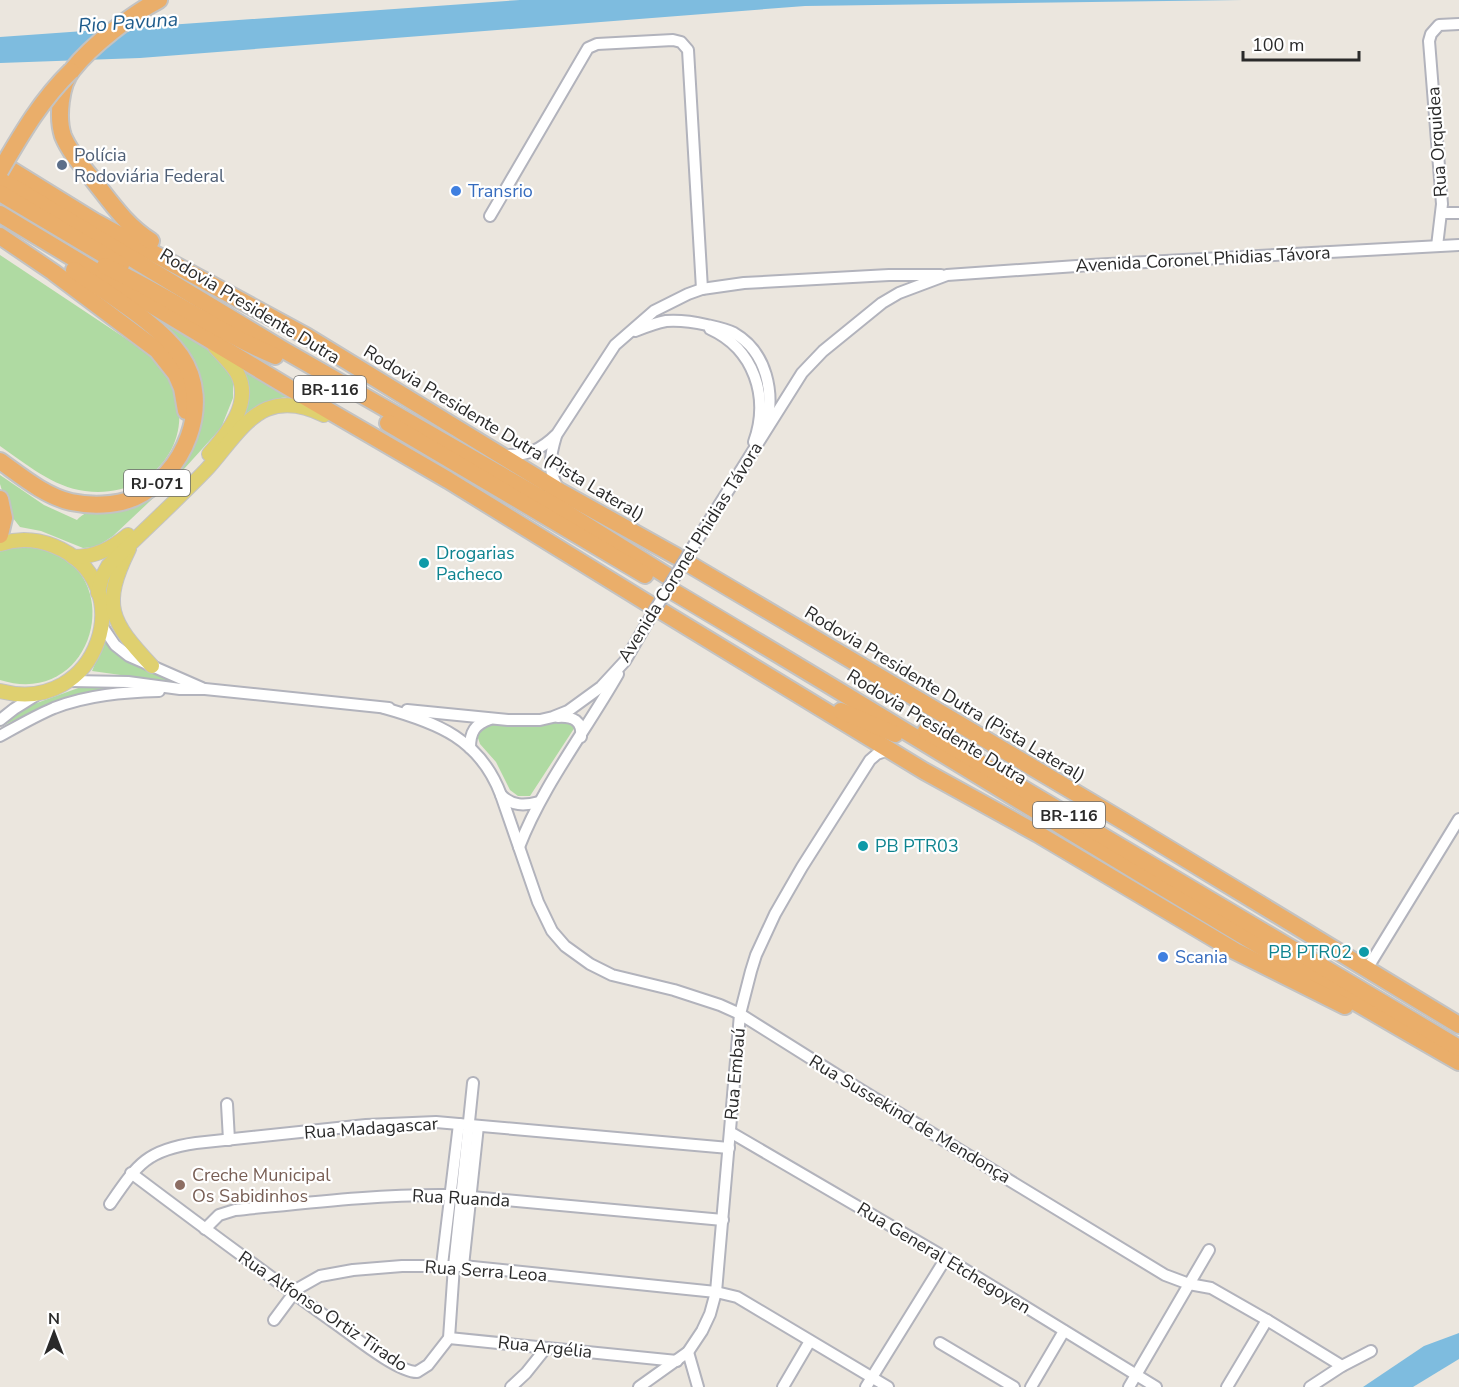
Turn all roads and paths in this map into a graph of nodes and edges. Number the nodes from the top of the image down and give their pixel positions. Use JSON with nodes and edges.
{"nodes":[{"id":1,"x":159,"y":0,"type":"edge"},
{"id":2,"x":1459,"y":24,"type":"edge"},
{"id":3,"x":71,"y":71,"type":"junction"},
{"id":4,"x":0,"y":163,"type":"edge"},
{"id":5,"x":0,"y":171,"type":"edge"},
{"id":6,"x":0,"y":179,"type":"edge"},
{"id":7,"x":0,"y":194,"type":"edge"},
{"id":8,"x":1442,"y":213,"type":"junction"},
{"id":9,"x":1459,"y":213,"type":"edge"},
{"id":10,"x":0,"y":214,"type":"edge"},
{"id":11,"x":490,"y":216,"type":"dead end"},
{"id":12,"x":0,"y":237,"type":"edge"},
{"id":13,"x":1459,"y":245,"type":"edge"},
{"id":14,"x":1437,"y":246,"type":"junction"},
{"id":15,"x":72,"y":257,"type":"junction"},
{"id":16,"x":947,"y":275,"type":"junction"},
{"id":17,"x":207,"y":281,"type":"junction"},
{"id":18,"x":702,"y":289,"type":"junction"},
{"id":19,"x":697,"y":323,"type":"junction"},
{"id":20,"x":626,"y":334,"type":"junction"},
{"id":21,"x":204,"y":337,"type":"junction"},
{"id":22,"x":275,"y":356,"type":"junction"},
{"id":23,"x":557,"y":434,"type":"junction"},
{"id":24,"x":762,"y":437,"type":"junction"},
{"id":25,"x":378,"y":440,"type":"junction"},
{"id":26,"x":184,"y":449,"type":"junction"},
{"id":27,"x":499,"y":454,"type":"junction"},
{"id":28,"x":747,"y":459,"type":"junction"},
{"id":29,"x":0,"y":461,"type":"edge"},
{"id":30,"x":561,"y":492,"type":"junction"},
{"id":31,"x":0,"y":499,"type":"edge"},
{"id":32,"x":562,"y":510,"type":"junction"},
{"id":33,"x":0,"y":535,"type":"edge"},
{"id":34,"x":133,"y":541,"type":"junction"},
{"id":35,"x":0,"y":544,"type":"edge"},
{"id":36,"x":73,"y":557,"type":"junction"},
{"id":37,"x":682,"y":561,"type":"junction"},
{"id":38,"x":670,"y":583,"type":"junction"},
{"id":39,"x":98,"y":593,"type":"junction"},
{"id":40,"x":654,"y":611,"type":"junction"},
{"id":41,"x":102,"y":626,"type":"junction"},
{"id":42,"x":625,"y":661,"type":"junction"},
{"id":43,"x":152,"y":666,"type":"junction"},
{"id":44,"x":70,"y":681,"type":"junction"},
{"id":45,"x":180,"y":689,"type":"junction"},
{"id":46,"x":205,"y":689,"type":"junction"},
{"id":47,"x":791,"y":690,"type":"junction"},
{"id":48,"x":0,"y":691,"type":"edge"},
{"id":49,"x":38,"y":694,"type":"junction"},
{"id":50,"x":384,"y":708,"type":"junction"},
{"id":51,"x":553,"y":717,"type":"junction"},
{"id":52,"x":493,"y":718,"type":"junction"},
{"id":53,"x":0,"y":720,"type":"edge"},
{"id":54,"x":864,"y":735,"type":"junction"},
{"id":55,"x":0,"y":736,"type":"edge"},
{"id":56,"x":581,"y":738,"type":"junction"},
{"id":57,"x":470,"y":748,"type":"junction"},
{"id":58,"x":888,"y":750,"type":"junction"},
{"id":59,"x":946,"y":756,"type":"junction"},
{"id":60,"x":870,"y":760,"type":"junction"},
{"id":61,"x":501,"y":795,"type":"junction"},
{"id":62,"x":539,"y":802,"type":"junction"},
{"id":63,"x":1459,"y":819,"type":"edge"},
{"id":64,"x":1123,"y":821,"type":"junction"},
{"id":65,"x":519,"y":847,"type":"junction"},
{"id":66,"x":1234,"y":913,"type":"junction"},
{"id":67,"x":1367,"y":969,"type":"junction"},
{"id":68,"x":740,"y":1014,"type":"junction"},
{"id":69,"x":1459,"y":1025,"type":"edge"},
{"id":70,"x":1422,"y":1041,"type":"junction"},
{"id":71,"x":1459,"y":1048,"type":"edge"},
{"id":72,"x":1459,"y":1062,"type":"edge"},
{"id":73,"x":473,"y":1083,"type":"dead end"},
{"id":74,"x":227,"y":1104,"type":"dead end"},
{"id":75,"x":469,"y":1125,"type":"junction"},
{"id":76,"x":730,"y":1132,"type":"junction"},
{"id":77,"x":227,"y":1140,"type":"junction"},
{"id":78,"x":729,"y":1148,"type":"junction"},
{"id":79,"x":132,"y":1173,"type":"junction"},
{"id":80,"x":460,"y":1196,"type":"junction"},
{"id":81,"x":110,"y":1204,"type":"dead end"},
{"id":82,"x":723,"y":1220,"type":"junction"},
{"id":83,"x":205,"y":1229,"type":"junction"},
{"id":84,"x":1209,"y":1250,"type":"dead end"},
{"id":85,"x":946,"y":1258,"type":"junction"},
{"id":86,"x":453,"y":1266,"type":"junction"},
{"id":87,"x":1189,"y":1284,"type":"junction"},
{"id":88,"x":716,"y":1292,"type":"junction"},
{"id":89,"x":293,"y":1293,"type":"junction"},
{"id":90,"x":274,"y":1320,"type":"dead end"},
{"id":91,"x":1267,"y":1320,"type":"junction"},
{"id":92,"x":1064,"y":1331,"type":"junction"},
{"id":93,"x":449,"y":1338,"type":"junction"},
{"id":94,"x":810,"y":1341,"type":"junction"},
{"id":95,"x":940,"y":1343,"type":"dead end"},
{"id":96,"x":546,"y":1348,"type":"junction"},
{"id":97,"x":1371,"y":1351,"type":"dead end"},
{"id":98,"x":688,"y":1352,"type":"junction"},
{"id":99,"x":642,"y":1357,"type":"junction"},
{"id":100,"x":677,"y":1361,"type":"junction"},
{"id":101,"x":1342,"y":1366,"type":"junction"},
{"id":102,"x":1136,"y":1375,"type":"junction"},
{"id":103,"x":872,"y":1377,"type":"junction"},
{"id":104,"x":650,"y":1379,"type":"junction"},
{"id":105,"x":511,"y":1387,"type":"edge"},
{"id":106,"x":639,"y":1387,"type":"edge"},
{"id":107,"x":698,"y":1387,"type":"edge"},
{"id":108,"x":783,"y":1387,"type":"edge"},
{"id":109,"x":866,"y":1387,"type":"edge"},
{"id":110,"x":888,"y":1387,"type":"edge"},
{"id":111,"x":1014,"y":1387,"type":"edge"},
{"id":112,"x":1031,"y":1387,"type":"edge"},
{"id":113,"x":1129,"y":1387,"type":"edge"},
{"id":114,"x":1156,"y":1387,"type":"edge"},
{"id":115,"x":1227,"y":1387,"type":"edge"},
{"id":116,"x":1310,"y":1387,"type":"edge"}],
"edges":[{"from":1,"to":3,"type":"highway"},
{"from":2,"to":8,"type":"street","name":"Rua Orquidea"},
{"from":3,"to":5,"type":"highway","bridge":true},
{"from":3,"to":17,"type":"highway"},
{"from":4,"to":17,"type":"highway","name":"Rodovia Presidente Dutra (Pista Lateral)","number":"BR-116"},
{"from":6,"to":32,"type":"highway","name":"Rodovia Presidente Dutra","number":"BR-116"},
{"from":7,"to":22,"type":"highway","name":"Rodovia Presidente Dutra","number":"BR-116"},
{"from":8,"to":9,"type":"street"},
{"from":8,"to":14,"type":"street","name":"Rua Orquidea"},
{"from":10,"to":15,"type":"highway","number":"BR-116"},
{"from":10,"to":26,"type":"highway","number":"RJ-071"},
{"from":11,"to":18,"type":"street"},
{"from":12,"to":26,"type":"highway"},
{"from":13,"to":14,"type":"street","name":"Avenida Coronel Phidias Távora"},
{"from":14,"to":16,"type":"street","name":"Avenida Coronel Phidias Távora"},
{"from":15,"to":21,"type":"highway","number":"BR-116"},
{"from":15,"to":22,"type":"highway"},
{"from":16,"to":18,"type":"street","name":"Avenida Coronel Phidias Távora"},
{"from":16,"to":24,"type":"street","name":"Avenida Coronel Phidias Távora"},
{"from":17,"to":27,"type":"highway","name":"Rodovia Presidente Dutra (Pista Lateral)","number":"BR-116"},
{"from":18,"to":20,"type":"street","name":"Avenida Coronel Phidias Távora"},
{"from":19,"to":20,"type":"street"},
{"from":19,"to":24,"type":"street"},
{"from":19,"to":28,"type":"street"},
{"from":20,"to":23,"type":"street","name":"Avenida Coronel Phidias Távora"},
{"from":21,"to":25,"type":"highway","number":"BR-116"},
{"from":21,"to":36,"type":"main road"},
{"from":22,"to":38,"type":"highway","name":"Rodovia Presidente Dutra","number":"BR-116"},
{"from":23,"to":27,"type":"street","name":"Avenida Coronel Phidias Távora"},
{"from":23,"to":30,"type":"street","name":"Avenida Coronel Phidias Távora"},
{"from":24,"to":28,"type":"street","name":"Avenida Coronel Phidias Távora"},
{"from":25,"to":34,"type":"main road"},
{"from":25,"to":40,"type":"highway","number":"BR-116"},
{"from":26,"to":29,"type":"highway","number":"RJ-071"},
{"from":27,"to":30,"type":"highway","name":"Rodovia Presidente Dutra (Pista Lateral)","number":"BR-116"},
{"from":28,"to":40,"type":"street","name":"Avenida Coronel Phidias Távora","bridge":true},
{"from":30,"to":37,"type":"highway","name":"Rodovia Presidente Dutra (Pista Lateral)","number":"BR-116"},
{"from":31,"to":33,"type":"highway"},
{"from":32,"to":37,"type":"highway"},
{"from":32,"to":38,"type":"highway","name":"Rodovia Presidente Dutra","number":"BR-116"},
{"from":34,"to":39,"type":"main road"},
{"from":34,"to":43,"type":"main road"},
{"from":35,"to":36,"type":"main road"},
{"from":36,"to":39,"type":"main road"},
{"from":37,"to":64,"type":"highway","name":"Rodovia Presidente Dutra (Pista Lateral)","number":"BR-116"},
{"from":38,"to":59,"type":"highway","name":"Rodovia Presidente Dutra","number":"BR-116"},
{"from":38,"to":66,"type":"highway","name":"Rodovia Presidente Dutra","number":"BR-116"},
{"from":39,"to":41,"type":"main road"},
{"from":40,"to":42,"type":"street","name":"Avenida Coronel Phidias Távora"},
{"from":40,"to":47,"type":"highway","number":"BR-116"},
{"from":41,"to":43,"type":"street","name":"Avenida Coronel Phidias Távora"},
{"from":41,"to":44,"type":"main road"},
{"from":42,"to":51,"type":"street","name":"Avenida Coronel Phidias Távora"},
{"from":42,"to":56,"type":"street"},
{"from":43,"to":46,"type":"street","name":"Avenida Coronel Phidias Távora"},
{"from":44,"to":45,"type":"street","name":"Avenida Coronel Phidias Távora"},
{"from":44,"to":49,"type":"main road"},
{"from":45,"to":46,"type":"street","name":"Avenida Coronel Phidias Távora"},
{"from":45,"to":55,"type":"street"},
{"from":46,"to":50,"type":"street","name":"Avenida Coronel Phidias Távora"},
{"from":47,"to":54,"type":"highway","number":"BR-116"},
{"from":47,"to":59,"type":"highway"},
{"from":48,"to":49,"type":"main road"},
{"from":49,"to":53,"type":"street"},
{"from":50,"to":52,"type":"street","name":"Avenida Coronel Phidias Távora"},
{"from":50,"to":57,"type":"street","name":"Rua Sussekind de Mendonça"},
{"from":51,"to":52,"type":"street","name":"Avenida Coronel Phidias Távora"},
{"from":51,"to":56,"type":"street"},
{"from":52,"to":57,"type":"street"},
{"from":54,"to":58,"type":"highway","number":"BR-116"},
{"from":54,"to":60,"type":"street"},
{"from":56,"to":62,"type":"street"},
{"from":57,"to":61,"type":"street","name":"Rua Sussekind de Mendonça"},
{"from":58,"to":60,"type":"street","name":"Rua Embaú"},
{"from":58,"to":70,"type":"highway","number":"BR-116"},
{"from":59,"to":70,"type":"highway","name":"Rodovia Presidente Dutra","number":"BR-116"},
{"from":60,"to":68,"type":"street","name":"Rua Embaú"},
{"from":61,"to":62,"type":"street"},
{"from":61,"to":65,"type":"street","name":"Rua Sussekind de Mendonça"},
{"from":62,"to":65,"type":"street"},
{"from":63,"to":67,"type":"street"},
{"from":64,"to":66,"type":"highway"},
{"from":64,"to":67,"type":"highway","name":"Rodovia Presidente Dutra (Pista Lateral)","number":"BR-116"},
{"from":65,"to":68,"type":"street","name":"Rua Sussekind de Mendonça"},
{"from":66,"to":71,"type":"highway","name":"Rodovia Presidente Dutra","number":"BR-116"},
{"from":67,"to":69,"type":"highway","name":"Rodovia Presidente Dutra (Pista Lateral)","number":"BR-116"},
{"from":68,"to":76,"type":"street","name":"Rua Embaú"},
{"from":68,"to":87,"type":"street","name":"Rua Sussekind de Mendonça"},
{"from":70,"to":72,"type":"highway","name":"Rodovia Presidente Dutra","number":"BR-116"},
{"from":73,"to":75,"type":"street"},
{"from":74,"to":77,"type":"street"},
{"from":75,"to":77,"type":"street","name":"Rua Madagascar"},
{"from":75,"to":78,"type":"street","name":"Rua Madagascar"},
{"from":75,"to":80,"type":"street"},
{"from":75,"to":80,"type":"street"},
{"from":76,"to":78,"type":"street","name":"Rua Embaú"},
{"from":76,"to":85,"type":"street","name":"Rua General Etchegoyen"},
{"from":77,"to":79,"type":"street","name":"Rua Madagascar"},
{"from":78,"to":82,"type":"street","name":"Rua Embaú"},
{"from":79,"to":81,"type":"street","name":"Rua Madagascar"},
{"from":79,"to":83,"type":"street","name":"Rua Alfonso Ortiz Tirado"},
{"from":80,"to":82,"type":"street","name":"Rua Ruanda"},
{"from":80,"to":83,"type":"street","name":"Rua Ruanda"},
{"from":80,"to":86,"type":"street"},
{"from":80,"to":86,"type":"street"},
{"from":82,"to":88,"type":"street","name":"Rua Embaú"},
{"from":83,"to":89,"type":"street","name":"Rua Alfonso Ortiz Tirado"},
{"from":84,"to":87,"type":"street"},
{"from":85,"to":92,"type":"street","name":"Rua General Etchegoyen"},
{"from":85,"to":103,"type":"street"},
{"from":86,"to":88,"type":"street","name":"Rua Serra Leoa"},
{"from":86,"to":89,"type":"street","name":"Rua Serra Leoa"},
{"from":86,"to":93,"type":"street"},
{"from":87,"to":91,"type":"street","name":"Rua Sussekind de Mendonça"},
{"from":87,"to":102,"type":"street"},
{"from":88,"to":94,"type":"street","name":"Rua Serra Leoa"},
{"from":88,"to":98,"type":"street","name":"Rua Embaú"},
{"from":89,"to":90,"type":"street","name":"Rua Serra Leoa"},
{"from":89,"to":93,"type":"street","name":"Rua Alfonso Ortiz Tirado"},
{"from":91,"to":101,"type":"street","name":"Rua Sussekind de Mendonça"},
{"from":91,"to":115,"type":"street"},
{"from":92,"to":102,"type":"street","name":"Rua General Etchegoyen"},
{"from":92,"to":112,"type":"street"},
{"from":93,"to":96,"type":"street","name":"Rua Argélia"},
{"from":94,"to":103,"type":"street","name":"Rua Serra Leoa"},
{"from":94,"to":108,"type":"street"},
{"from":95,"to":111,"type":"street"},
{"from":96,"to":99,"type":"street","name":"Rua Argélia"},
{"from":96,"to":105,"type":"street"},
{"from":97,"to":101,"type":"street"},
{"from":98,"to":100,"type":"street","name":"Rua Embaú"},
{"from":98,"to":107,"type":"street"},
{"from":99,"to":100,"type":"street","name":"Rua Argélia"},
{"from":99,"to":104,"type":"street"},
{"from":100,"to":104,"type":"street","name":"Rua Embaú"},
{"from":101,"to":116,"type":"street"},
{"from":102,"to":113,"type":"street"},
{"from":102,"to":114,"type":"street","name":"Rua General Etchegoyen"},
{"from":103,"to":109,"type":"street"},
{"from":103,"to":110,"type":"street","name":"Rua Serra Leoa"},
{"from":104,"to":106,"type":"street","name":"Rua Embaú"}]}
